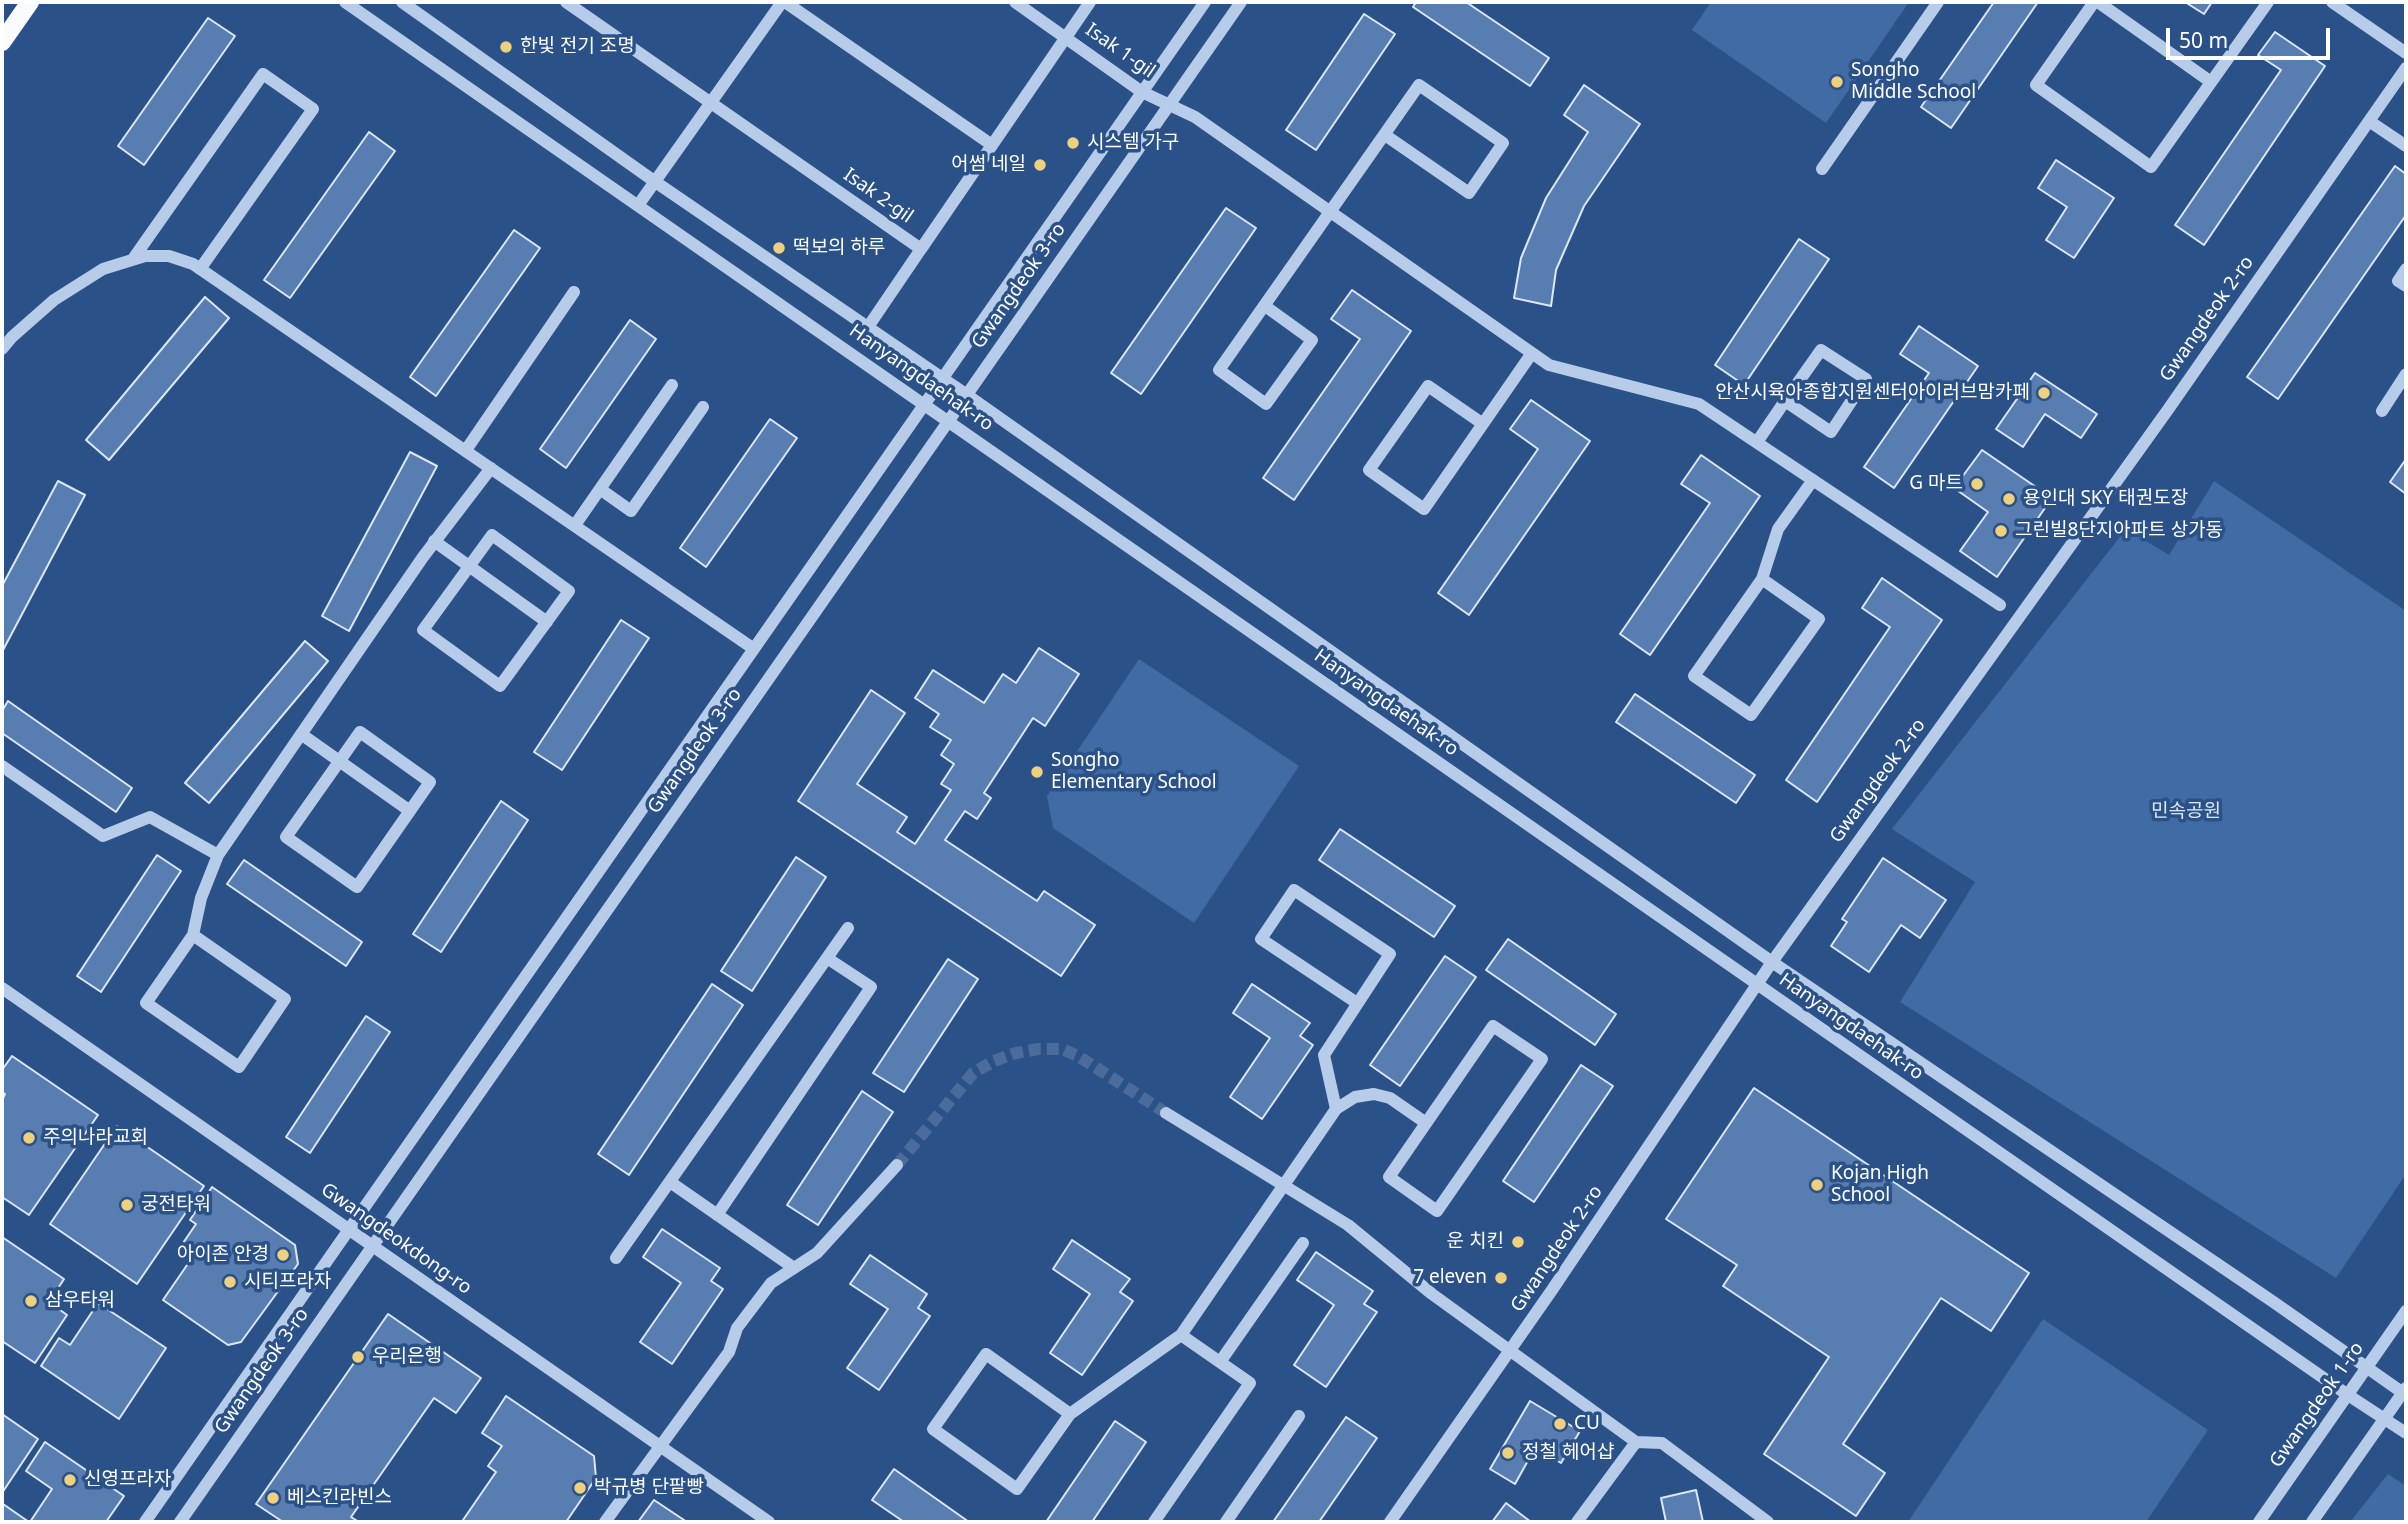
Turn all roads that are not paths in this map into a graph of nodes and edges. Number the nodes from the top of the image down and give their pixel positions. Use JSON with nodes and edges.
{"nodes":[{"id":1,"x":30,"y":2,"type":"edge"},
{"id":2,"x":345,"y":2,"type":"edge"},
{"id":3,"x":402,"y":2,"type":"edge"},
{"id":4,"x":566,"y":2,"type":"edge"},
{"id":5,"x":783,"y":2,"type":"edge"},
{"id":6,"x":1015,"y":2,"type":"edge"},
{"id":7,"x":1090,"y":2,"type":"edge"},
{"id":8,"x":1205,"y":2,"type":"edge"},
{"id":9,"x":1241,"y":2,"type":"edge"},
{"id":10,"x":1938,"y":2,"type":"edge"},
{"id":11,"x":2096,"y":2,"type":"edge"},
{"id":12,"x":2268,"y":2,"type":"edge"},
{"id":13,"x":2332,"y":2,"type":"edge"},
{"id":14,"x":1066,"y":37,"type":"junction"},
{"id":15,"x":2,"y":42,"type":"edge"},
{"id":16,"x":2406,"y":53,"type":"edge"},
{"id":17,"x":2406,"y":68,"type":"edge"},
{"id":18,"x":2211,"y":82,"type":"junction"},
{"id":19,"x":1142,"y":92,"type":"junction"},
{"id":20,"x":710,"y":102,"type":"junction"},
{"id":21,"x":1169,"y":105,"type":"junction"},
{"id":22,"x":2369,"y":121,"type":"junction"},
{"id":23,"x":1385,"y":135,"type":"junction"},
{"id":24,"x":992,"y":145,"type":"junction"},
{"id":25,"x":2406,"y":146,"type":"edge"},
{"id":26,"x":1822,"y":169,"type":"dead end"},
{"id":27,"x":654,"y":181,"type":"junction"},
{"id":28,"x":639,"y":204,"type":"junction"},
{"id":29,"x":1331,"y":213,"type":"junction"},
{"id":30,"x":921,"y":249,"type":"junction"},
{"id":31,"x":133,"y":259,"type":"junction"},
{"id":32,"x":200,"y":269,"type":"junction"},
{"id":33,"x":2406,"y":269,"type":"edge"},
{"id":34,"x":2406,"y":286,"type":"edge"},
{"id":35,"x":574,"y":292,"type":"dead end"},
{"id":36,"x":1265,"y":306,"type":"junction"},
{"id":37,"x":868,"y":327,"type":"junction"},
{"id":38,"x":2,"y":349,"type":"edge"},
{"id":39,"x":1532,"y":354,"type":"junction"},
{"id":40,"x":2406,"y":374,"type":"edge"},
{"id":41,"x":942,"y":378,"type":"junction"},
{"id":42,"x":672,"y":386,"type":"dead end"},
{"id":43,"x":967,"y":395,"type":"junction"},
{"id":44,"x":1784,"y":401,"type":"junction"},
{"id":45,"x":925,"y":405,"type":"junction"},
{"id":46,"x":703,"y":407,"type":"dead end"},
{"id":47,"x":2382,"y":411,"type":"dead end"},
{"id":48,"x":949,"y":421,"type":"junction"},
{"id":49,"x":1483,"y":424,"type":"junction"},
{"id":50,"x":1756,"y":442,"type":"junction"},
{"id":51,"x":466,"y":450,"type":"junction"},
{"id":52,"x":491,"y":468,"type":"junction"},
{"id":53,"x":1813,"y":480,"type":"junction"},
{"id":54,"x":600,"y":489,"type":"junction"},
{"id":55,"x":575,"y":525,"type":"junction"},
{"id":56,"x":434,"y":541,"type":"junction"},
{"id":57,"x":469,"y":566,"type":"junction"},
{"id":58,"x":1762,"y":579,"type":"junction"},
{"id":59,"x":2000,"y":605,"type":"dead end"},
{"id":60,"x":547,"y":622,"type":"junction"},
{"id":61,"x":754,"y":649,"type":"junction"},
{"id":62,"x":301,"y":734,"type":"junction"},
{"id":63,"x":340,"y":762,"type":"junction"},
{"id":64,"x":2,"y":766,"type":"edge"},
{"id":65,"x":410,"y":811,"type":"junction"},
{"id":66,"x":218,"y":855,"type":"junction"},
{"id":67,"x":848,"y":928,"type":"dead end"},
{"id":68,"x":193,"y":935,"type":"junction"},
{"id":69,"x":827,"y":958,"type":"junction"},
{"id":70,"x":1772,"y":962,"type":"junction"},
{"id":71,"x":1757,"y":985,"type":"junction"},
{"id":72,"x":2,"y":988,"type":"edge"},
{"id":73,"x":1357,"y":1003,"type":"junction"},
{"id":74,"x":1336,"y":1109,"type":"junction"},
{"id":75,"x":1166,"y":1113,"type":"tunnel mouth"},
{"id":76,"x":1426,"y":1123,"type":"junction"},
{"id":77,"x":897,"y":1165,"type":"tunnel mouth"},
{"id":78,"x":670,"y":1182,"type":"junction"},
{"id":79,"x":1283,"y":1185,"type":"junction"},
{"id":80,"x":717,"y":1215,"type":"junction"},
{"id":81,"x":349,"y":1230,"type":"junction"},
{"id":82,"x":1303,"y":1243,"type":"dead end"},
{"id":83,"x":373,"y":1246,"type":"junction"},
{"id":84,"x":616,"y":1258,"type":"dead end"},
{"id":85,"x":794,"y":1268,"type":"junction"},
{"id":86,"x":2406,"y":1311,"type":"edge"},
{"id":87,"x":1181,"y":1335,"type":"junction"},
{"id":88,"x":1510,"y":1352,"type":"junction"},
{"id":89,"x":1220,"y":1362,"type":"junction"},
{"id":90,"x":2366,"y":1367,"type":"junction"},
{"id":91,"x":2405,"y":1392,"type":"edge"},
{"id":92,"x":2347,"y":1395,"type":"junction"},
{"id":93,"x":1070,"y":1414,"type":"junction"},
{"id":94,"x":1299,"y":1416,"type":"dead end"},
{"id":95,"x":2385,"y":1419,"type":"junction"},
{"id":96,"x":2406,"y":1433,"type":"edge"},
{"id":97,"x":1636,"y":1442,"type":"junction"},
{"id":98,"x":659,"y":1446,"type":"junction"},
{"id":99,"x":145,"y":1522,"type":"edge"},
{"id":100,"x":180,"y":1522,"type":"edge"},
{"id":101,"x":605,"y":1522,"type":"edge"},
{"id":102,"x":769,"y":1522,"type":"edge"},
{"id":103,"x":1154,"y":1522,"type":"edge"},
{"id":104,"x":1226,"y":1522,"type":"edge"},
{"id":105,"x":1390,"y":1522,"type":"edge"},
{"id":106,"x":1577,"y":1522,"type":"edge"},
{"id":107,"x":1768,"y":1522,"type":"edge"},
{"id":108,"x":2259,"y":1522,"type":"edge"},
{"id":109,"x":2312,"y":1522,"type":"edge"}],
"edges":[{"from":1,"to":15,"type":"main road"},
{"from":2,"to":28,"type":"street","name":"Hanyangdaehak-ro"},
{"from":3,"to":27,"type":"street","name":"Hanyangdaehak-ro"},
{"from":4,"to":20,"type":"street","name":"Isak 2-gil"},
{"from":5,"to":20,"type":"street"},
{"from":5,"to":24,"type":"street"},
{"from":6,"to":14,"type":"street","name":"Isak 1-gil"},
{"from":7,"to":14,"type":"street","name":"Isak 2-gil"},
{"from":8,"to":19,"type":"street","name":"Gwangdeok 3-ro"},
{"from":9,"to":21,"type":"street","name":"Gwangdeok 3-ro"},
{"from":10,"to":26,"type":"street"},
{"from":11,"to":18,"type":"street"},
{"from":11,"to":18,"type":"street"},
{"from":12,"to":18,"type":"street"},
{"from":13,"to":16,"type":"street"},
{"from":14,"to":19,"type":"street","name":"Isak 1-gil"},
{"from":14,"to":24,"type":"street","name":"Isak 2-gil"},
{"from":17,"to":22,"type":"street","name":"Gwangdeok 2-ro"},
{"from":19,"to":21,"type":"street","name":"Isak 1-gil"},
{"from":19,"to":41,"type":"street","name":"Gwangdeok 3-ro"},
{"from":20,"to":27,"type":"street"},
{"from":20,"to":30,"type":"street","name":"Isak 2-gil"},
{"from":21,"to":29,"type":"street","name":"Isak 1-gil"},
{"from":21,"to":43,"type":"street","name":"Gwangdeok 3-ro"},
{"from":22,"to":25,"type":"street"},
{"from":22,"to":70,"type":"street","name":"Gwangdeok 2-ro"},
{"from":23,"to":23,"type":"street"},
{"from":23,"to":29,"type":"street"},
{"from":24,"to":30,"type":"street","name":"Isak 2-gil"},
{"from":27,"to":28,"type":"street"},
{"from":27,"to":37,"type":"street","name":"Hanyangdaehak-ro"},
{"from":28,"to":45,"type":"street","name":"Hanyangdaehak-ro"},
{"from":29,"to":36,"type":"street"},
{"from":29,"to":39,"type":"street","name":"Isak 1-gil"},
{"from":30,"to":37,"type":"street"},
{"from":31,"to":32,"type":"street"},
{"from":31,"to":32,"type":"street"},
{"from":31,"to":38,"type":"street"},
{"from":32,"to":51,"type":"street"},
{"from":33,"to":34,"type":"street"},
{"from":35,"to":51,"type":"street"},
{"from":36,"to":36,"type":"street"},
{"from":37,"to":41,"type":"street","name":"Hanyangdaehak-ro"},
{"from":39,"to":49,"type":"street"},
{"from":39,"to":50,"type":"street","name":"Isak 1-gil"},
{"from":40,"to":47,"type":"street"},
{"from":41,"to":43,"type":"street","name":"Hanyangdaehak-ro"},
{"from":41,"to":45,"type":"street","name":"Gwangdeok 3-ro"},
{"from":42,"to":54,"type":"street"},
{"from":43,"to":48,"type":"street","name":"Gwangdeok 3-ro"},
{"from":43,"to":70,"type":"street","name":"Hanyangdaehak-ro"},
{"from":44,"to":44,"type":"street"},
{"from":44,"to":50,"type":"street"},
{"from":45,"to":48,"type":"street","name":"Hanyangdaehak-ro"},
{"from":45,"to":61,"type":"street","name":"Gwangdeok 3-ro"},
{"from":46,"to":54,"type":"street"},
{"from":48,"to":71,"type":"street","name":"Hanyangdaehak-ro"},
{"from":48,"to":83,"type":"street","name":"Gwangdeok 3-ro"},
{"from":49,"to":49,"type":"street"},
{"from":50,"to":53,"type":"street","name":"Isak 1-gil"},
{"from":51,"to":52,"type":"street"},
{"from":52,"to":55,"type":"street"},
{"from":52,"to":56,"type":"street"},
{"from":53,"to":58,"type":"street"},
{"from":53,"to":59,"type":"street","name":"Isak 1-gil"},
{"from":54,"to":55,"type":"street"},
{"from":55,"to":61,"type":"street"},
{"from":56,"to":57,"type":"street"},
{"from":56,"to":62,"type":"street"},
{"from":57,"to":60,"type":"street"},
{"from":57,"to":60,"type":"street"},
{"from":57,"to":60,"type":"street"},
{"from":58,"to":58,"type":"street"},
{"from":61,"to":81,"type":"street","name":"Gwangdeok 3-ro"},
{"from":62,"to":63,"type":"street"},
{"from":62,"to":66,"type":"street"},
{"from":63,"to":65,"type":"street"},
{"from":63,"to":65,"type":"street"},
{"from":63,"to":65,"type":"street"},
{"from":64,"to":66,"type":"street"},
{"from":66,"to":68,"type":"street"},
{"from":67,"to":69,"type":"street"},
{"from":68,"to":68,"type":"street"},
{"from":69,"to":78,"type":"street"},
{"from":69,"to":80,"type":"street"},
{"from":70,"to":71,"type":"street","name":"Gwangdeok 2-ro"},
{"from":70,"to":90,"type":"street","name":"Hanyangdaehak-ro"},
{"from":71,"to":88,"type":"street","name":"Gwangdeok 2-ro"},
{"from":71,"to":92,"type":"street","name":"Hanyangdaehak-ro"},
{"from":72,"to":81,"type":"street","name":"Gwangdeokdong-ro"},
{"from":73,"to":73,"type":"street"},
{"from":73,"to":74,"type":"street"},
{"from":74,"to":76,"type":"street"},
{"from":74,"to":79,"type":"street"},
{"from":75,"to":79,"type":"street"},
{"from":76,"to":76,"type":"street"},
{"from":77,"to":85,"type":"street"},
{"from":78,"to":80,"type":"street"},
{"from":78,"to":84,"type":"street"},
{"from":79,"to":87,"type":"street"},
{"from":79,"to":88,"type":"street"},
{"from":80,"to":85,"type":"street"},
{"from":81,"to":83,"type":"street","name":"Gwangdeokdong-ro"},
{"from":81,"to":99,"type":"street","name":"Gwangdeok 3-ro"},
{"from":82,"to":89,"type":"street"},
{"from":83,"to":98,"type":"street","name":"Gwangdeokdong-ro"},
{"from":83,"to":100,"type":"street","name":"Gwangdeok 3-ro"},
{"from":85,"to":98,"type":"street"},
{"from":86,"to":90,"type":"street","name":"Gwangdeok 1-ro"},
{"from":87,"to":89,"type":"street"},
{"from":87,"to":93,"type":"street"},
{"from":88,"to":97,"type":"street"},
{"from":88,"to":105,"type":"street","name":"Gwangdeok 2-ro"},
{"from":89,"to":103,"type":"street"},
{"from":90,"to":91,"type":"street","name":"Hanyangdaehak-ro"},
{"from":90,"to":92,"type":"street","name":"Gwangdeok 1-ro"},
{"from":91,"to":95,"type":"street"},
{"from":92,"to":95,"type":"street","name":"Hanyangdaehak-ro"},
{"from":92,"to":108,"type":"street","name":"Gwangdeok 1-ro"},
{"from":93,"to":93,"type":"street"},
{"from":94,"to":104,"type":"street"},
{"from":95,"to":96,"type":"street","name":"Hanyangdaehak-ro"},
{"from":95,"to":109,"type":"street"},
{"from":97,"to":106,"type":"street"},
{"from":97,"to":107,"type":"street"},
{"from":98,"to":101,"type":"street"},
{"from":98,"to":102,"type":"street","name":"Gwangdeokdong-ro"}]}
